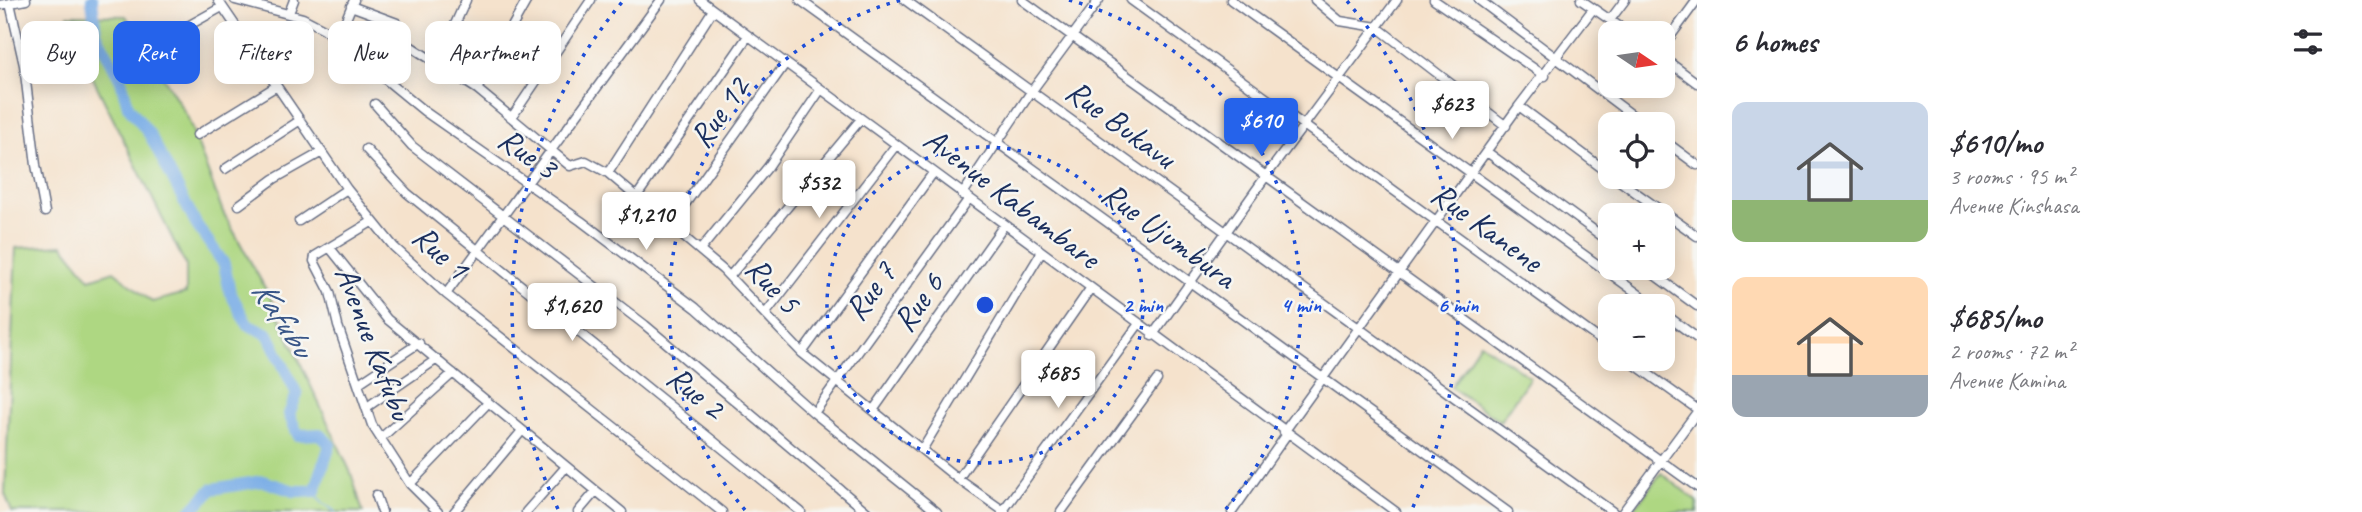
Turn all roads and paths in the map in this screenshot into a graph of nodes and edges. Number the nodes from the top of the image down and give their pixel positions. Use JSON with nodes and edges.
{"nodes":[{"id":1,"x":26,"y":0,"type":"edge"},
{"id":2,"x":235,"y":0,"type":"edge"},
{"id":3,"x":294,"y":0,"type":"edge"},
{"id":4,"x":466,"y":0,"type":"edge"},
{"id":5,"x":527,"y":0,"type":"edge"},
{"id":6,"x":591,"y":0,"type":"edge"},
{"id":7,"x":661,"y":0,"type":"edge"},
{"id":8,"x":699,"y":0,"type":"edge"},
{"id":9,"x":800,"y":0,"type":"edge"},
{"id":10,"x":905,"y":0,"type":"edge"},
{"id":11,"x":1022,"y":0,"type":"edge"},
{"id":12,"x":1099,"y":0,"type":"edge"},
{"id":13,"x":1131,"y":0,"type":"edge"},
{"id":14,"x":1231,"y":0,"type":"edge"},
{"id":15,"x":1315,"y":0,"type":"edge"},
{"id":16,"x":1397,"y":0,"type":"edge"},
{"id":17,"x":1434,"y":0,"type":"edge"},
{"id":18,"x":1479,"y":0,"type":"edge"},
{"id":19,"x":1581,"y":0,"type":"edge"},
{"id":20,"x":1625,"y":0,"type":"edge"},
{"id":21,"x":1697,"y":0,"type":"edge"},
{"id":22,"x":252,"y":1,"type":"edge"},
{"id":23,"x":10,"y":3,"type":"junction"},
{"id":24,"x":352,"y":3,"type":"edge"},
{"id":25,"x":220,"y":4,"type":"edge"},
{"id":26,"x":0,"y":5,"type":"edge"},
{"id":27,"x":1593,"y":9,"type":"junction"},
{"id":28,"x":713,"y":10,"type":"junction"},
{"id":29,"x":289,"y":13,"type":"junction"},
{"id":30,"x":1610,"y":20,"type":"joint"},
{"id":31,"x":193,"y":21,"type":"edge"},
{"id":32,"x":345,"y":21,"type":"edge"},
{"id":33,"x":457,"y":21,"type":"edge"},
{"id":34,"x":1377,"y":27,"type":"junction"},
{"id":35,"x":1675,"y":30,"type":"edge"},
{"id":36,"x":328,"y":33,"type":"edge"},
{"id":37,"x":748,"y":36,"type":"junction"},
{"id":38,"x":1072,"y":37,"type":"junction"},
{"id":39,"x":425,"y":54,"type":"edge"},
{"id":40,"x":1558,"y":58,"type":"junction"},
{"id":41,"x":785,"y":64,"type":"junction"},
{"id":42,"x":1675,"y":67,"type":"edge"},
{"id":43,"x":1545,"y":76,"type":"junction"},
{"id":44,"x":1338,"y":78,"type":"junction"},
{"id":45,"x":1697,"y":83,"type":"edge"},
{"id":46,"x":390,"y":84,"type":"edge"},
{"id":47,"x":470,"y":84,"type":"edge"},
{"id":48,"x":275,"y":87,"type":"junction"},
{"id":49,"x":477,"y":89,"type":"junction"},
{"id":50,"x":821,"y":89,"type":"junction"},
{"id":51,"x":1031,"y":92,"type":"junction"},
{"id":52,"x":375,"y":104,"type":"dead end"},
{"id":53,"x":1519,"y":106,"type":"junction"},
{"id":54,"x":1628,"y":112,"type":"edge"},
{"id":55,"x":512,"y":117,"type":"junction"},
{"id":56,"x":861,"y":119,"type":"junction"},
{"id":57,"x":299,"y":121,"type":"junction"},
{"id":58,"x":1303,"y":126,"type":"junction"},
{"id":59,"x":1506,"y":126,"type":"junction"},
{"id":60,"x":197,"y":135,"type":"dead end"},
{"id":61,"x":997,"y":143,"type":"junction"},
{"id":62,"x":896,"y":145,"type":"junction"},
{"id":63,"x":366,"y":149,"type":"dead end"},
{"id":64,"x":1675,"y":149,"type":"edge"},
{"id":65,"x":322,"y":152,"type":"junction"},
{"id":66,"x":551,"y":152,"type":"junction"},
{"id":67,"x":1487,"y":152,"type":"junction"},
{"id":68,"x":1598,"y":165,"type":"edge"},
{"id":69,"x":1697,"y":165,"type":"edge"},
{"id":70,"x":225,"y":169,"type":"dead end"},
{"id":71,"x":608,"y":173,"type":"junction"},
{"id":72,"x":933,"y":173,"type":"junction"},
{"id":73,"x":1472,"y":173,"type":"junction"},
{"id":74,"x":1266,"y":176,"type":"junction"},
{"id":75,"x":528,"y":186,"type":"junction"},
{"id":76,"x":347,"y":189,"type":"junction"},
{"id":77,"x":1632,"y":189,"type":"edge"},
{"id":78,"x":637,"y":196,"type":"junction"},
{"id":79,"x":965,"y":197,"type":"junction"},
{"id":80,"x":239,"y":205,"type":"dead end"},
{"id":81,"x":45,"y":212,"type":"dead end"},
{"id":82,"x":505,"y":216,"type":"junction"},
{"id":83,"x":299,"y":220,"type":"dead end"},
{"id":84,"x":373,"y":221,"type":"junction"},
{"id":85,"x":1436,"y":223,"type":"junction"},
{"id":86,"x":671,"y":224,"type":"junction"},
{"id":87,"x":1004,"y":225,"type":"junction"},
{"id":88,"x":1226,"y":233,"type":"junction"},
{"id":89,"x":1598,"y":233,"type":"edge"},
{"id":90,"x":1697,"y":236,"type":"edge"},
{"id":91,"x":330,"y":248,"type":"junction"},
{"id":92,"x":701,"y":249,"type":"junction"},
{"id":93,"x":479,"y":251,"type":"junction"},
{"id":94,"x":1041,"y":253,"type":"junction"},
{"id":95,"x":1398,"y":273,"type":"junction"},
{"id":96,"x":730,"y":276,"type":"junction"},
{"id":97,"x":1661,"y":280,"type":"edge"},
{"id":98,"x":1189,"y":281,"type":"junction"},
{"id":99,"x":1090,"y":289,"type":"junction"},
{"id":100,"x":446,"y":294,"type":"junction"},
{"id":101,"x":1638,"y":294,"type":"edge"},
{"id":102,"x":1697,"y":306,"type":"edge"},
{"id":103,"x":766,"y":313,"type":"junction"},
{"id":104,"x":1675,"y":322,"type":"edge"},
{"id":105,"x":1138,"y":325,"type":"junction"},
{"id":106,"x":1358,"y":329,"type":"junction"},
{"id":107,"x":1152,"y":336,"type":"junction"},
{"id":108,"x":1598,"y":338,"type":"edge"},
{"id":109,"x":1697,"y":338,"type":"edge"},
{"id":110,"x":419,"y":343,"type":"junction"},
{"id":111,"x":803,"y":353,"type":"junction"},
{"id":112,"x":437,"y":359,"type":"junction"},
{"id":113,"x":1643,"y":371,"type":"edge"},
{"id":114,"x":453,"y":373,"type":"junction"},
{"id":115,"x":837,"y":380,"type":"junction"},
{"id":116,"x":1157,"y":380,"type":"dead end"},
{"id":117,"x":1323,"y":380,"type":"junction"},
{"id":118,"x":359,"y":383,"type":"junction"},
{"id":119,"x":488,"y":403,"type":"junction"},
{"id":120,"x":367,"y":407,"type":"junction"},
{"id":121,"x":874,"y":409,"type":"junction"},
{"id":122,"x":1697,"y":410,"type":"edge"},
{"id":123,"x":814,"y":413,"type":"junction"},
{"id":124,"x":521,"y":432,"type":"junction"},
{"id":125,"x":1286,"y":433,"type":"junction"},
{"id":126,"x":381,"y":438,"type":"junction"},
{"id":127,"x":922,"y":450,"type":"junction"},
{"id":128,"x":1660,"y":462,"type":"junction"},
{"id":129,"x":565,"y":468,"type":"junction"},
{"id":130,"x":958,"y":479,"type":"junction"},
{"id":131,"x":410,"y":484,"type":"junction"},
{"id":132,"x":1697,"y":487,"type":"edge"},
{"id":133,"x":595,"y":492,"type":"junction"},
{"id":134,"x":376,"y":495,"type":"dead end"},
{"id":135,"x":382,"y":512,"type":"edge"},
{"id":136,"x":438,"y":512,"type":"edge"},
{"id":137,"x":454,"y":512,"type":"edge"},
{"id":138,"x":526,"y":512,"type":"edge"},
{"id":139,"x":578,"y":512,"type":"edge"},
{"id":140,"x":622,"y":512,"type":"edge"},
{"id":141,"x":722,"y":512,"type":"edge"},
{"id":142,"x":801,"y":512,"type":"edge"},
{"id":143,"x":867,"y":512,"type":"edge"},
{"id":144,"x":937,"y":512,"type":"edge"},
{"id":145,"x":1003,"y":512,"type":"edge"},
{"id":146,"x":1060,"y":512,"type":"edge"},
{"id":147,"x":1232,"y":512,"type":"edge"},
{"id":148,"x":1396,"y":512,"type":"edge"},
{"id":149,"x":1508,"y":512,"type":"edge"},
{"id":150,"x":1613,"y":512,"type":"edge"},
{"id":151,"x":1623,"y":512,"type":"edge"}],
"edges":[{"from":1,"to":23,"type":"street"},
{"from":2,"to":22,"type":"street","name":"Rue 3"},
{"from":3,"to":29,"type":"street"},
{"from":4,"to":33,"type":"street"},
{"from":5,"to":49,"type":"street"},
{"from":6,"to":55,"type":"street"},
{"from":7,"to":66,"type":"street"},
{"from":8,"to":28,"type":"street","name":"Avenue Kabambare"},
{"from":9,"to":61,"type":"street","name":"Rue Ujumbura"},
{"from":10,"to":51,"type":"street","name":"Rue Bukavu"},
{"from":11,"to":38,"type":"street"},
{"from":12,"to":38,"type":"street","name":"Rue 7"},
{"from":13,"to":58,"type":"street","name":"Rue Kanene"},
{"from":14,"to":44,"type":"street"},
{"from":15,"to":34,"type":"street"},
{"from":16,"to":34,"type":"street"},
{"from":17,"to":43,"type":"street"},
{"from":18,"to":40,"type":"street"},
{"from":19,"to":27,"type":"street"},
{"from":20,"to":30,"type":"street"},
{"from":21,"to":35,"type":"street"},
{"from":22,"to":29,"type":"street","name":"Rue 3"},
{"from":23,"to":26,"type":"street"},
{"from":23,"to":81,"type":"street"},
{"from":24,"to":32,"type":"street"},
{"from":24,"to":39,"type":"street","name":"Rue 5"},
{"from":25,"to":31,"type":"street"},
{"from":25,"to":48,"type":"street","name":"Rue 1"},
{"from":27,"to":30,"type":"street"},
{"from":27,"to":40,"type":"street"},
{"from":28,"to":37,"type":"street","name":"Avenue Kabambare"},
{"from":28,"to":71,"type":"street"},
{"from":29,"to":36,"type":"street","name":"Rue 3"},
{"from":34,"to":44,"type":"street"},
{"from":34,"to":59,"type":"street"},
{"from":37,"to":41,"type":"street","name":"Avenue Kabambare"},
{"from":37,"to":78,"type":"street"},
{"from":38,"to":51,"type":"street","name":"Rue 7"},
{"from":38,"to":74,"type":"street"},
{"from":40,"to":43,"type":"street"},
{"from":40,"to":54,"type":"street"},
{"from":41,"to":50,"type":"street","name":"Avenue Kabambare"},
{"from":41,"to":86,"type":"street","name":"Rue 12"},
{"from":42,"to":45,"type":"street"},
{"from":43,"to":53,"type":"street"},
{"from":44,"to":58,"type":"street"},
{"from":44,"to":73,"type":"street"},
{"from":46,"to":75,"type":"street","name":"Rue 3"},
{"from":47,"to":49,"type":"street","name":"Rue 5"},
{"from":48,"to":57,"type":"street","name":"Rue 1"},
{"from":48,"to":60,"type":"street"},
{"from":49,"to":55,"type":"street","name":"Rue 5"},
{"from":50,"to":56,"type":"street","name":"Avenue Kabambare"},
{"from":50,"to":92,"type":"street"},
{"from":51,"to":61,"type":"street","name":"Rue 7"},
{"from":51,"to":88,"type":"street","name":"Rue Bukavu"},
{"from":52,"to":82,"type":"street"},
{"from":53,"to":59,"type":"street"},
{"from":53,"to":68,"type":"street"},
{"from":55,"to":66,"type":"street","name":"Rue 5"},
{"from":56,"to":62,"type":"street","name":"Avenue Kabambare"},
{"from":56,"to":96,"type":"street"},
{"from":57,"to":65,"type":"street","name":"Rue 1"},
{"from":57,"to":70,"type":"street"},
{"from":58,"to":74,"type":"street"},
{"from":58,"to":85,"type":"street","name":"Rue Kanene"},
{"from":59,"to":67,"type":"street"},
{"from":61,"to":79,"type":"street","name":"Rue 7"},
{"from":61,"to":98,"type":"street","name":"Rue Ujumbura"},
{"from":62,"to":72,"type":"street","name":"Avenue Kabambare"},
{"from":62,"to":103,"type":"street"},
{"from":63,"to":93,"type":"street","name":"Rue 2"},
{"from":64,"to":69,"type":"street"},
{"from":65,"to":76,"type":"street","name":"Rue 1"},
{"from":65,"to":80,"type":"street"},
{"from":66,"to":71,"type":"street","name":"Rue 5"},
{"from":66,"to":75,"type":"street"},
{"from":67,"to":73,"type":"street"},
{"from":67,"to":89,"type":"street"},
{"from":71,"to":78,"type":"street","name":"Rue 5"},
{"from":72,"to":79,"type":"street","name":"Avenue Kabambare"},
{"from":72,"to":111,"type":"street"},
{"from":73,"to":85,"type":"street"},
{"from":73,"to":101,"type":"street"},
{"from":74,"to":88,"type":"street"},
{"from":74,"to":95,"type":"street"},
{"from":75,"to":82,"type":"street"},
{"from":75,"to":123,"type":"street","name":"Rue 3"},
{"from":76,"to":83,"type":"street"},
{"from":76,"to":84,"type":"street","name":"Rue 1"},
{"from":77,"to":90,"type":"street"},
{"from":78,"to":86,"type":"street","name":"Rue 5"},
{"from":79,"to":87,"type":"street","name":"Avenue Kabambare"},
{"from":79,"to":115,"type":"street","name":"Rue 7"},
{"from":82,"to":93,"type":"street"},
{"from":82,"to":143,"type":"street"},
{"from":84,"to":91,"type":"street"},
{"from":84,"to":100,"type":"street","name":"Rue 1"},
{"from":85,"to":95,"type":"street"},
{"from":85,"to":108,"type":"street","name":"Rue Kanene"},
{"from":86,"to":92,"type":"street","name":"Rue 5"},
{"from":87,"to":94,"type":"street","name":"Avenue Kabambare"},
{"from":87,"to":121,"type":"street","name":"Rue 6"},
{"from":88,"to":98,"type":"street"},
{"from":88,"to":106,"type":"street","name":"Rue Bukavu"},
{"from":91,"to":110,"type":"street"},
{"from":91,"to":118,"type":"street","name":"Avenue Kafubu"},
{"from":92,"to":96,"type":"street","name":"Rue 5"},
{"from":93,"to":100,"type":"street"},
{"from":93,"to":142,"type":"street","name":"Rue 2"},
{"from":94,"to":99,"type":"street","name":"Avenue Kabambare"},
{"from":94,"to":127,"type":"street"},
{"from":95,"to":106,"type":"street"},
{"from":95,"to":128,"type":"street"},
{"from":96,"to":103,"type":"street","name":"Rue 5"},
{"from":97,"to":102,"type":"street"},
{"from":98,"to":107,"type":"street"},
{"from":98,"to":117,"type":"street","name":"Rue Ujumbura"},
{"from":99,"to":105,"type":"street","name":"Avenue Kabambare"},
{"from":99,"to":130,"type":"street"},
{"from":100,"to":141,"type":"street","name":"Rue 1"},
{"from":103,"to":111,"type":"street","name":"Rue 5"},
{"from":104,"to":109,"type":"street"},
{"from":105,"to":107,"type":"street","name":"Avenue Kabambare"},
{"from":105,"to":145,"type":"street"},
{"from":106,"to":117,"type":"street"},
{"from":106,"to":150,"type":"street","name":"Rue Bukavu"},
{"from":107,"to":125,"type":"street","name":"Avenue Kabambare"},
{"from":110,"to":112,"type":"street"},
{"from":110,"to":118,"type":"street"},
{"from":111,"to":115,"type":"street","name":"Rue 5"},
{"from":112,"to":114,"type":"street"},
{"from":112,"to":120,"type":"street"},
{"from":113,"to":122,"type":"street"},
{"from":114,"to":119,"type":"street"},
{"from":114,"to":126,"type":"street"},
{"from":115,"to":121,"type":"street","name":"Rue 5"},
{"from":115,"to":123,"type":"street","name":"Rue 7"},
{"from":116,"to":146,"type":"street"},
{"from":117,"to":125,"type":"street"},
{"from":117,"to":149,"type":"street","name":"Rue Ujumbura"},
{"from":118,"to":120,"type":"street","name":"Avenue Kafubu"},
{"from":119,"to":124,"type":"street"},
{"from":119,"to":131,"type":"street"},
{"from":120,"to":126,"type":"street","name":"Avenue Kafubu"},
{"from":121,"to":127,"type":"street","name":"Rue 5"},
{"from":122,"to":128,"type":"street"},
{"from":123,"to":144,"type":"street","name":"Rue 3"},
{"from":124,"to":129,"type":"street"},
{"from":124,"to":137,"type":"street"},
{"from":125,"to":147,"type":"street"},
{"from":125,"to":148,"type":"street","name":"Avenue Kabambare"},
{"from":126,"to":131,"type":"street","name":"Avenue Kafubu"},
{"from":127,"to":130,"type":"street","name":"Rue 5"},
{"from":128,"to":132,"type":"street"},
{"from":128,"to":151,"type":"street"},
{"from":129,"to":133,"type":"street"},
{"from":129,"to":138,"type":"street"},
{"from":130,"to":145,"type":"street","name":"Rue 5"},
{"from":131,"to":136,"type":"street","name":"Avenue Kafubu"},
{"from":133,"to":139,"type":"street"},
{"from":133,"to":140,"type":"street"},
{"from":134,"to":135,"type":"street"}]}
